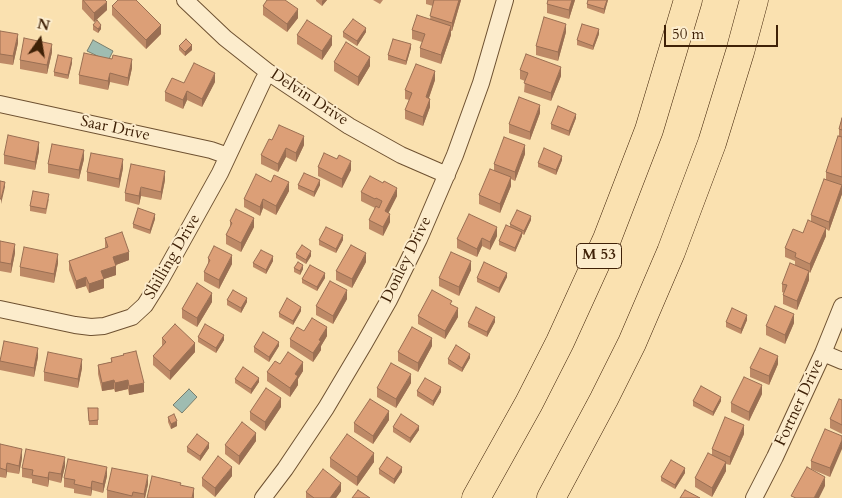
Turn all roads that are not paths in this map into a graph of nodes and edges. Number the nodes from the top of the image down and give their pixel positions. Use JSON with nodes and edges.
{"nodes":[{"id":1,"x":185,"y":0,"type":"edge"},
{"id":2,"x":505,"y":0,"type":"edge"},
{"id":3,"x":688,"y":0,"type":"edge"},
{"id":4,"x":754,"y":0,"type":"edge"},
{"id":5,"x":268,"y":72,"type":"junction"},
{"id":6,"x":0,"y":104,"type":"edge"},
{"id":7,"x":228,"y":156,"type":"junction"},
{"id":8,"x":447,"y":175,"type":"junction"},
{"id":9,"x":842,"y":306,"type":"edge"},
{"id":10,"x":0,"y":309,"type":"edge"},
{"id":11,"x":823,"y":353,"type":"junction"},
{"id":12,"x":842,"y":361,"type":"edge"},
{"id":13,"x":263,"y":498,"type":"edge"},
{"id":14,"x":476,"y":498,"type":"edge"},
{"id":15,"x":551,"y":498,"type":"edge"},
{"id":16,"x":754,"y":498,"type":"edge"}],
"edges":[{"from":1,"to":5,"type":"street","name":"Delvin Drive"},
{"from":2,"to":8,"type":"street","name":"Donley Drive"},
{"from":3,"to":14,"type":"highway","number":"M 53"},
{"from":4,"to":15,"type":"highway"},
{"from":5,"to":7,"type":"street","name":"Shilling Drive"},
{"from":5,"to":8,"type":"street","name":"Delvin Drive"},
{"from":6,"to":7,"type":"street","name":"Saar Drive"},
{"from":7,"to":10,"type":"street","name":"Shilling Drive"},
{"from":8,"to":13,"type":"street","name":"Donley Drive"},
{"from":9,"to":11,"type":"street","name":"Fortner Drive"},
{"from":11,"to":12,"type":"street"},
{"from":11,"to":16,"type":"street","name":"Fortner Drive"}]}
